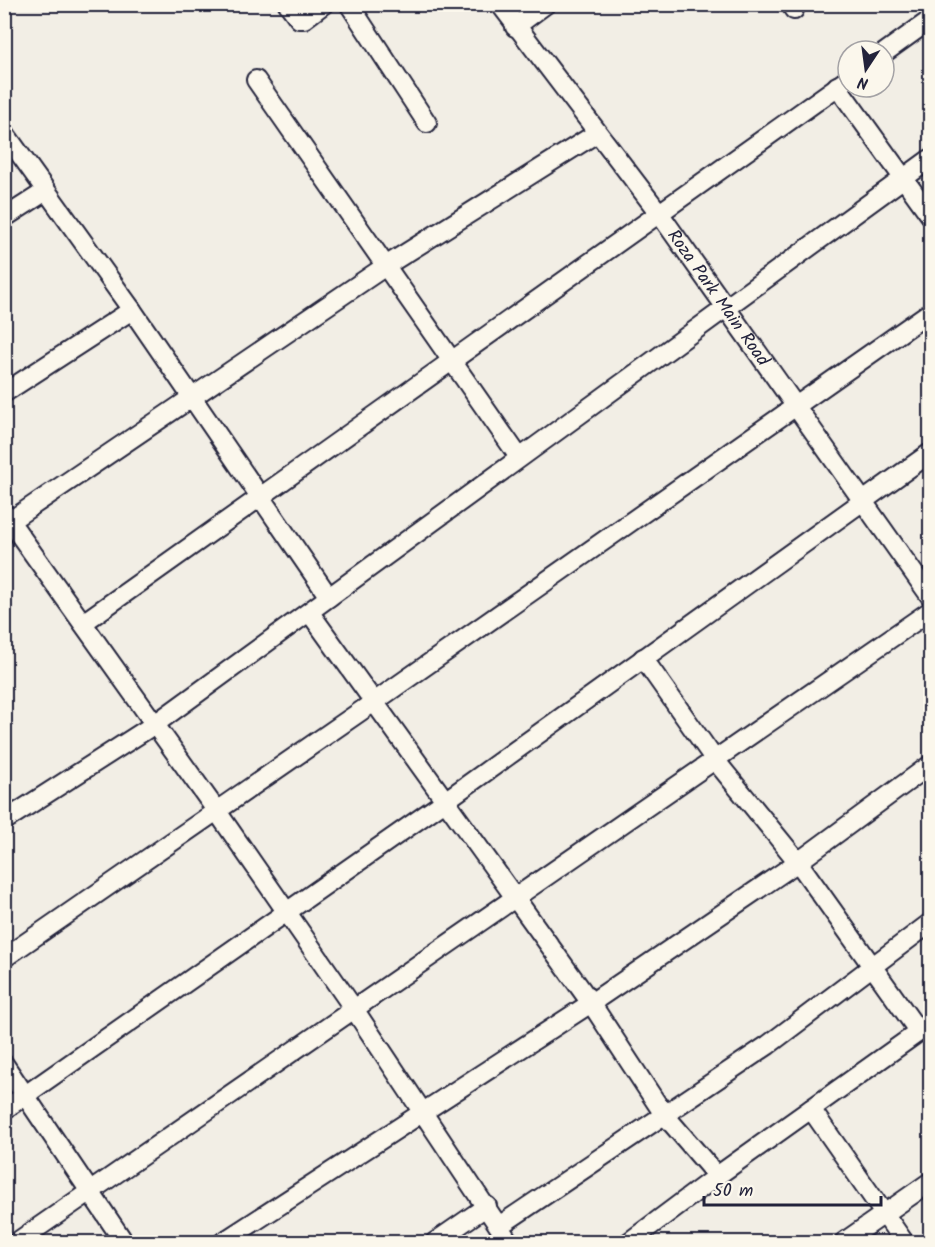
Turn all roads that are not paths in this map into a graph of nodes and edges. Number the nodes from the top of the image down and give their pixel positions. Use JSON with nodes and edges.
{"nodes":[{"id":1,"x":288,"y":4,"type":"edge"},
{"id":2,"x":324,"y":4,"type":"edge"},
{"id":3,"x":349,"y":4,"type":"edge"},
{"id":4,"x":500,"y":4,"type":"edge"},
{"id":5,"x":546,"y":4,"type":"edge"},
{"id":6,"x":930,"y":20,"type":"edge"},
{"id":7,"x":515,"y":27,"type":"junction"},
{"id":8,"x":896,"y":44,"type":"edge"},
{"id":9,"x":256,"y":80,"type":"dead end"},
{"id":10,"x":836,"y":86,"type":"edge"},
{"id":11,"x":853,"y":99,"type":"edge"},
{"id":12,"x":428,"y":123,"type":"dead end"},
{"id":13,"x":4,"y":132,"type":"edge"},
{"id":14,"x":597,"y":133,"type":"junction"},
{"id":15,"x":930,"y":159,"type":"edge"},
{"id":16,"x":904,"y":178,"type":"junction"},
{"id":17,"x":46,"y":191,"type":"junction"},
{"id":18,"x":659,"y":213,"type":"junction"},
{"id":19,"x":930,"y":215,"type":"edge"},
{"id":20,"x":4,"y":218,"type":"edge"},
{"id":21,"x":387,"y":266,"type":"junction"},
{"id":22,"x":725,"y":307,"type":"junction"},
{"id":23,"x":132,"y":309,"type":"junction"},
{"id":24,"x":930,"y":312,"type":"edge"},
{"id":25,"x":452,"y":360,"type":"junction"},
{"id":26,"x":4,"y":393,"type":"edge"},
{"id":27,"x":191,"y":398,"type":"junction"},
{"id":28,"x":796,"y":406,"type":"junction"},
{"id":29,"x":930,"y":453,"type":"edge"},
{"id":30,"x":519,"y":457,"type":"junction"},
{"id":31,"x":259,"y":497,"type":"junction"},
{"id":32,"x":863,"y":501,"type":"junction"},
{"id":33,"x":7,"y":517,"type":"edge"},
{"id":34,"x":930,"y":596,"type":"edge"},
{"id":35,"x":328,"y":597,"type":"junction"},
{"id":36,"x":930,"y":611,"type":"edge"},
{"id":37,"x":310,"y":613,"type":"junction"},
{"id":38,"x":83,"y":623,"type":"junction"},
{"id":39,"x":644,"y":658,"type":"junction"},
{"id":40,"x":374,"y":702,"type":"junction"},
{"id":41,"x":155,"y":724,"type":"junction"},
{"id":42,"x":715,"y":760,"type":"junction"},
{"id":43,"x":930,"y":765,"type":"edge"},
{"id":44,"x":445,"y":801,"type":"junction"},
{"id":45,"x":216,"y":810,"type":"junction"},
{"id":46,"x":4,"y":821,"type":"edge"},
{"id":47,"x":798,"y":862,"type":"junction"},
{"id":48,"x":516,"y":900,"type":"junction"},
{"id":49,"x":287,"y":912,"type":"junction"},
{"id":50,"x":930,"y":923,"type":"edge"},
{"id":51,"x":4,"y":957,"type":"edge"},
{"id":52,"x":872,"y":964,"type":"junction"},
{"id":53,"x":591,"y":1004,"type":"junction"},
{"id":54,"x":354,"y":1009,"type":"junction"},
{"id":55,"x":927,"y":1029,"type":"edge"},
{"id":56,"x":4,"y":1064,"type":"edge"},
{"id":57,"x":26,"y":1096,"type":"junction"},
{"id":58,"x":811,"y":1109,"type":"junction"},
{"id":59,"x":4,"y":1110,"type":"edge"},
{"id":60,"x":420,"y":1112,"type":"junction"},
{"id":61,"x":663,"y":1113,"type":"junction"},
{"id":62,"x":717,"y":1176,"type":"junction"},
{"id":63,"x":930,"y":1182,"type":"edge"},
{"id":64,"x":89,"y":1193,"type":"junction"},
{"id":65,"x":486,"y":1206,"type":"junction"},
{"id":66,"x":885,"y":1214,"type":"junction"},
{"id":67,"x":499,"y":1226,"type":"junction"},
{"id":68,"x":17,"y":1242,"type":"edge"},
{"id":69,"x":124,"y":1242,"type":"edge"},
{"id":70,"x":223,"y":1242,"type":"edge"},
{"id":71,"x":435,"y":1242,"type":"edge"},
{"id":72,"x":509,"y":1242,"type":"edge"},
{"id":73,"x":628,"y":1242,"type":"edge"},
{"id":74,"x":844,"y":1242,"type":"edge"},
{"id":75,"x":904,"y":1242,"type":"edge"}],
"edges":[{"from":1,"to":2,"type":"street"},
{"from":3,"to":12,"type":"street"},
{"from":4,"to":7,"type":"street","name":"Roza Park Main Road"},
{"from":5,"to":7,"type":"street"},
{"from":6,"to":8,"type":"street"},
{"from":7,"to":14,"type":"street","name":"Roza Park Main Road"},
{"from":9,"to":21,"type":"street"},
{"from":10,"to":18,"type":"street"},
{"from":11,"to":16,"type":"street"},
{"from":13,"to":17,"type":"street"},
{"from":14,"to":18,"type":"street","name":"Roza Park Main Road"},
{"from":14,"to":21,"type":"street"},
{"from":15,"to":16,"type":"street"},
{"from":16,"to":19,"type":"street"},
{"from":16,"to":22,"type":"street"},
{"from":17,"to":20,"type":"street"},
{"from":17,"to":23,"type":"street"},
{"from":18,"to":22,"type":"street","name":"Roza Park Main Road"},
{"from":18,"to":25,"type":"street"},
{"from":21,"to":25,"type":"street"},
{"from":21,"to":27,"type":"street"},
{"from":22,"to":28,"type":"street","name":"Roza Park Main Road"},
{"from":22,"to":30,"type":"street"},
{"from":23,"to":26,"type":"street"},
{"from":23,"to":27,"type":"street"},
{"from":24,"to":28,"type":"street"},
{"from":25,"to":30,"type":"street"},
{"from":25,"to":31,"type":"street"},
{"from":27,"to":31,"type":"street"},
{"from":27,"to":33,"type":"street"},
{"from":28,"to":32,"type":"street","name":"Roza Park Main Road"},
{"from":28,"to":40,"type":"street"},
{"from":29,"to":32,"type":"street"},
{"from":30,"to":35,"type":"street"},
{"from":31,"to":35,"type":"street"},
{"from":31,"to":38,"type":"street"},
{"from":32,"to":34,"type":"street","name":"Roza Park Main Road"},
{"from":32,"to":39,"type":"street"},
{"from":33,"to":38,"type":"street"},
{"from":35,"to":37,"type":"street"},
{"from":36,"to":42,"type":"street"},
{"from":37,"to":40,"type":"street"},
{"from":37,"to":41,"type":"street"},
{"from":38,"to":41,"type":"street"},
{"from":39,"to":42,"type":"street"},
{"from":39,"to":44,"type":"street"},
{"from":40,"to":44,"type":"street"},
{"from":40,"to":45,"type":"street"},
{"from":41,"to":45,"type":"street"},
{"from":41,"to":46,"type":"street"},
{"from":42,"to":47,"type":"street"},
{"from":42,"to":48,"type":"street"},
{"from":43,"to":47,"type":"street"},
{"from":44,"to":48,"type":"street"},
{"from":44,"to":49,"type":"street"},
{"from":45,"to":49,"type":"street"},
{"from":45,"to":51,"type":"street"},
{"from":47,"to":52,"type":"street"},
{"from":47,"to":53,"type":"street"},
{"from":48,"to":53,"type":"street"},
{"from":48,"to":54,"type":"street"},
{"from":49,"to":54,"type":"street"},
{"from":49,"to":57,"type":"street"},
{"from":50,"to":52,"type":"street"},
{"from":52,"to":55,"type":"street"},
{"from":52,"to":61,"type":"street"},
{"from":53,"to":60,"type":"street"},
{"from":53,"to":61,"type":"street"},
{"from":54,"to":60,"type":"street"},
{"from":54,"to":64,"type":"street"},
{"from":55,"to":58,"type":"street"},
{"from":56,"to":57,"type":"street"},
{"from":57,"to":59,"type":"street"},
{"from":57,"to":64,"type":"street"},
{"from":58,"to":62,"type":"street"},
{"from":58,"to":66,"type":"street"},
{"from":60,"to":65,"type":"street"},
{"from":60,"to":70,"type":"street"},
{"from":61,"to":62,"type":"street"},
{"from":61,"to":67,"type":"street"},
{"from":62,"to":73,"type":"street"},
{"from":63,"to":66,"type":"street"},
{"from":64,"to":68,"type":"street"},
{"from":64,"to":69,"type":"street"},
{"from":65,"to":67,"type":"street"},
{"from":65,"to":71,"type":"street"},
{"from":66,"to":74,"type":"street"},
{"from":66,"to":75,"type":"street"},
{"from":67,"to":72,"type":"street"}]}
